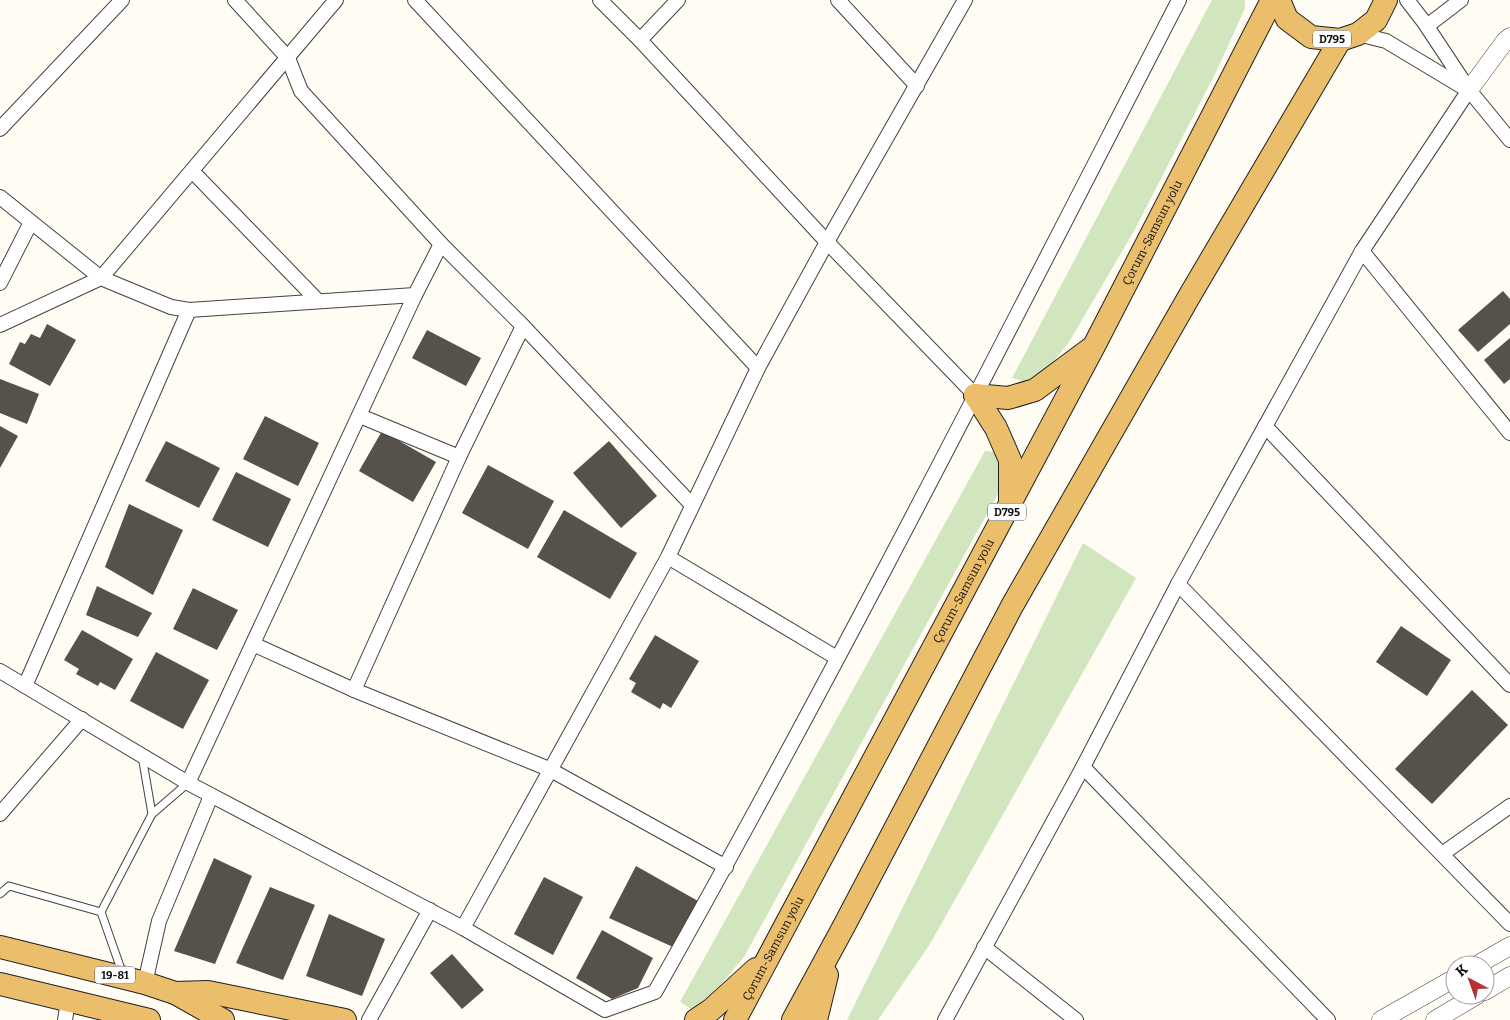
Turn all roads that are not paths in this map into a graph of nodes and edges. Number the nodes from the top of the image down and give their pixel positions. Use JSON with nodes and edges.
{"nodes":[{"id":1,"x":122,"y":0,"type":"edge"},
{"id":2,"x":235,"y":0,"type":"edge"},
{"id":3,"x":336,"y":0,"type":"edge"},
{"id":4,"x":416,"y":0,"type":"edge"},
{"id":5,"x":600,"y":0,"type":"edge"},
{"id":6,"x":678,"y":0,"type":"edge"},
{"id":7,"x":838,"y":0,"type":"edge"},
{"id":8,"x":965,"y":0,"type":"edge"},
{"id":9,"x":1179,"y":0,"type":"edge"},
{"id":10,"x":1272,"y":0,"type":"edge"},
{"id":11,"x":1279,"y":0,"type":"edge"},
{"id":12,"x":1386,"y":0,"type":"edge"},
{"id":13,"x":1408,"y":0,"type":"edge"},
{"id":14,"x":1462,"y":0,"type":"edge"},
{"id":15,"x":1427,"y":26,"type":"junction"},
{"id":16,"x":1349,"y":37,"type":"junction"},
{"id":17,"x":1510,"y":37,"type":"edge"},
{"id":18,"x":640,"y":40,"type":"junction"},
{"id":19,"x":288,"y":58,"type":"junction"},
{"id":20,"x":917,"y":86,"type":"junction"},
{"id":21,"x":1468,"y":90,"type":"junction"},
{"id":22,"x":0,"y":129,"type":"edge"},
{"id":23,"x":1510,"y":140,"type":"edge"},
{"id":24,"x":192,"y":171,"type":"junction"},
{"id":25,"x":0,"y":197,"type":"edge"},
{"id":26,"x":31,"y":222,"type":"junction"},
{"id":27,"x":827,"y":242,"type":"junction"},
{"id":28,"x":441,"y":244,"type":"junction"},
{"id":29,"x":1362,"y":251,"type":"junction"},
{"id":30,"x":101,"y":278,"type":"junction"},
{"id":31,"x":0,"y":283,"type":"edge"},
{"id":32,"x":415,"y":295,"type":"junction"},
{"id":33,"x":318,"y":301,"type":"junction"},
{"id":34,"x":189,"y":310,"type":"junction"},
{"id":35,"x":0,"y":325,"type":"edge"},
{"id":36,"x":523,"y":326,"type":"junction"},
{"id":37,"x":1094,"y":346,"type":"junction"},
{"id":38,"x":758,"y":368,"type":"junction"},
{"id":39,"x":975,"y":395,"type":"junction"},
{"id":40,"x":360,"y":416,"type":"junction"},
{"id":41,"x":1264,"y":426,"type":"junction"},
{"id":42,"x":1510,"y":433,"type":"edge"},
{"id":43,"x":459,"y":457,"type":"junction"},
{"id":44,"x":692,"y":505,"type":"junction"},
{"id":45,"x":1010,"y":506,"type":"junction"},
{"id":46,"x":668,"y":557,"type":"junction"},
{"id":47,"x":1178,"y":584,"type":"junction"},
{"id":48,"x":253,"y":644,"type":"junction"},
{"id":49,"x":838,"y":658,"type":"junction"},
{"id":50,"x":0,"y":671,"type":"edge"},
{"id":51,"x":1510,"y":685,"type":"edge"},
{"id":52,"x":26,"y":686,"type":"junction"},
{"id":53,"x":354,"y":690,"type":"junction"},
{"id":54,"x":82,"y":719,"type":"junction"},
{"id":55,"x":142,"y":756,"type":"junction"},
{"id":56,"x":1083,"y":767,"type":"junction"},
{"id":57,"x":549,"y":770,"type":"junction"},
{"id":58,"x":188,"y":783,"type":"junction"},
{"id":59,"x":211,"y":796,"type":"junction"},
{"id":60,"x":1510,"y":806,"type":"edge"},
{"id":61,"x":2,"y":809,"type":"edge"},
{"id":62,"x":152,"y":814,"type":"junction"},
{"id":63,"x":1442,"y":854,"type":"junction"},
{"id":64,"x":726,"y":867,"type":"junction"},
{"id":65,"x":0,"y":894,"type":"edge"},
{"id":66,"x":430,"y":910,"type":"junction"},
{"id":67,"x":101,"y":912,"type":"junction"},
{"id":68,"x":1510,"y":924,"type":"edge"},
{"id":69,"x":844,"y":926,"type":"junction"},
{"id":70,"x":463,"y":928,"type":"junction"},
{"id":71,"x":1510,"y":946,"type":"edge"},
{"id":72,"x":0,"y":947,"type":"edge"},
{"id":73,"x":984,"y":947,"type":"junction"},
{"id":74,"x":1494,"y":955,"type":"edge"},
{"id":75,"x":770,"y":957,"type":"junction"},
{"id":76,"x":1510,"y":976,"type":"edge"},
{"id":77,"x":123,"y":977,"type":"junction"},
{"id":78,"x":146,"y":983,"type":"junction"},
{"id":79,"x":0,"y":984,"type":"edge"},
{"id":80,"x":1445,"y":984,"type":"edge"},
{"id":81,"x":1495,"y":984,"type":"edge"},
{"id":82,"x":175,"y":994,"type":"junction"},
{"id":83,"x":1462,"y":1005,"type":"edge"},
{"id":84,"x":67,"y":1010,"type":"edge"},
{"id":85,"x":1440,"y":1019,"type":"edge"},
{"id":86,"x":149,"y":1020,"type":"edge"},
{"id":87,"x":223,"y":1020,"type":"edge"},
{"id":88,"x":345,"y":1020,"type":"edge"},
{"id":89,"x":370,"y":1020,"type":"edge"},
{"id":90,"x":696,"y":1020,"type":"edge"},
{"id":91,"x":735,"y":1020,"type":"edge"},
{"id":92,"x":793,"y":1020,"type":"edge"},
{"id":93,"x":816,"y":1020,"type":"edge"},
{"id":94,"x":945,"y":1020,"type":"edge"},
{"id":95,"x":1076,"y":1020,"type":"edge"},
{"id":96,"x":1328,"y":1020,"type":"edge"},
{"id":97,"x":1381,"y":1020,"type":"edge"}],
"edges":[{"from":1,"to":22,"type":"street"},
{"from":2,"to":19,"type":"street"},
{"from":3,"to":19,"type":"street"},
{"from":4,"to":38,"type":"street"},
{"from":5,"to":18,"type":"street"},
{"from":6,"to":18,"type":"street"},
{"from":7,"to":20,"type":"street"},
{"from":8,"to":20,"type":"street"},
{"from":9,"to":39,"type":"street"},
{"from":10,"to":37,"type":"highway","name":"Çorum-Samsun yolu","number":"D795"},
{"from":11,"to":16,"type":"highway","number":"D795"},
{"from":12,"to":16,"type":"highway","number":"D795"},
{"from":13,"to":15,"type":"street"},
{"from":14,"to":15,"type":"street"},
{"from":15,"to":21,"type":"street"},
{"from":16,"to":21,"type":"street"},
{"from":16,"to":69,"type":"highway","number":"D795"},
{"from":17,"to":21,"type":"street"},
{"from":18,"to":27,"type":"street"},
{"from":19,"to":24,"type":"street"},
{"from":19,"to":28,"type":"street"},
{"from":20,"to":27,"type":"street"},
{"from":21,"to":23,"type":"street"},
{"from":21,"to":29,"type":"street"},
{"from":24,"to":30,"type":"street"},
{"from":24,"to":33,"type":"street"},
{"from":25,"to":26,"type":"street"},
{"from":26,"to":30,"type":"street"},
{"from":26,"to":31,"type":"street"},
{"from":27,"to":38,"type":"street"},
{"from":27,"to":39,"type":"street"},
{"from":28,"to":32,"type":"street"},
{"from":28,"to":36,"type":"street"},
{"from":29,"to":41,"type":"street"},
{"from":29,"to":42,"type":"street"},
{"from":30,"to":34,"type":"street"},
{"from":30,"to":35,"type":"street"},
{"from":32,"to":33,"type":"street"},
{"from":32,"to":40,"type":"street"},
{"from":33,"to":34,"type":"street"},
{"from":34,"to":52,"type":"street"},
{"from":36,"to":43,"type":"street"},
{"from":36,"to":44,"type":"street"},
{"from":37,"to":39,"type":"highway"},
{"from":37,"to":45,"type":"highway","name":"Çorum-Samsun yolu","number":"D795"},
{"from":38,"to":44,"type":"street"},
{"from":39,"to":45,"type":"highway"},
{"from":39,"to":49,"type":"street"},
{"from":40,"to":43,"type":"street"},
{"from":40,"to":48,"type":"street"},
{"from":41,"to":47,"type":"street"},
{"from":41,"to":51,"type":"street"},
{"from":43,"to":53,"type":"street"},
{"from":44,"to":46,"type":"street"},
{"from":45,"to":75,"type":"highway","name":"Çorum-Samsun yolu","number":"D795"},
{"from":46,"to":49,"type":"street"},
{"from":46,"to":57,"type":"street"},
{"from":47,"to":56,"type":"street"},
{"from":47,"to":63,"type":"street"},
{"from":48,"to":53,"type":"street"},
{"from":48,"to":58,"type":"street"},
{"from":49,"to":64,"type":"street"},
{"from":50,"to":52,"type":"street"},
{"from":52,"to":54,"type":"street"},
{"from":53,"to":57,"type":"street"},
{"from":54,"to":55,"type":"street"},
{"from":54,"to":61,"type":"street"},
{"from":55,"to":58,"type":"street"},
{"from":55,"to":62,"type":"lane"},
{"from":56,"to":73,"type":"street"},
{"from":56,"to":96,"type":"street"},
{"from":57,"to":64,"type":"street"},
{"from":57,"to":70,"type":"street"},
{"from":58,"to":59,"type":"street"},
{"from":58,"to":62,"type":"lane"},
{"from":59,"to":66,"type":"street"},
{"from":59,"to":78,"type":"street"},
{"from":60,"to":63,"type":"street"},
{"from":62,"to":67,"type":"lane"},
{"from":63,"to":68,"type":"street"},
{"from":64,"to":70,"type":"street"},
{"from":65,"to":67,"type":"lane"},
{"from":66,"to":70,"type":"street"},
{"from":66,"to":89,"type":"street"},
{"from":67,"to":77,"type":"lane"},
{"from":69,"to":92,"type":"highway","number":"D795"},
{"from":69,"to":93,"type":"highway"},
{"from":71,"to":74,"type":"street"},
{"from":72,"to":77,"type":"highway","number":"19-81"},
{"from":73,"to":94,"type":"street"},
{"from":73,"to":95,"type":"street"},
{"from":75,"to":90,"type":"highway"},
{"from":75,"to":91,"type":"highway","name":"Çorum-Samsun yolu","number":"D795"},
{"from":76,"to":81,"type":"street"},
{"from":77,"to":78,"type":"highway","number":"19-81"},
{"from":78,"to":82,"type":"highway","number":"19-81"},
{"from":79,"to":84,"type":"highway"},
{"from":80,"to":97,"type":"street"},
{"from":82,"to":87,"type":"highway","number":"19-81"},
{"from":82,"to":88,"type":"highway"},
{"from":83,"to":85,"type":"street"},
{"from":84,"to":86,"type":"highway"}]}
